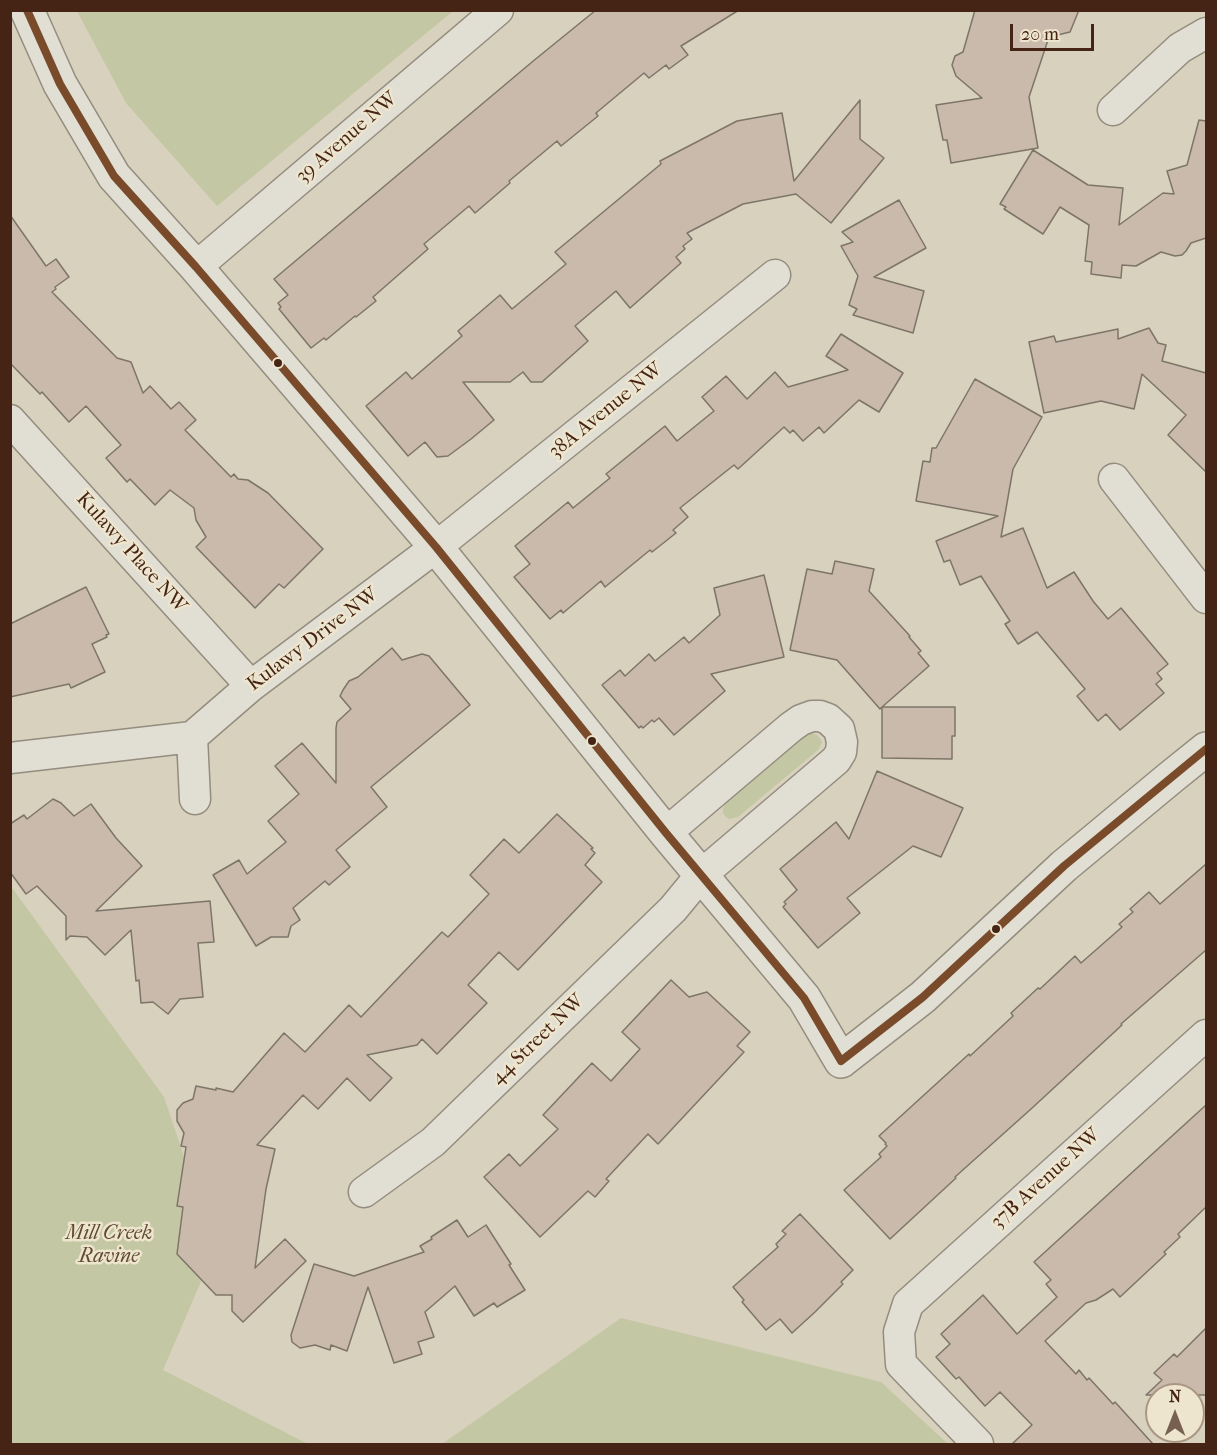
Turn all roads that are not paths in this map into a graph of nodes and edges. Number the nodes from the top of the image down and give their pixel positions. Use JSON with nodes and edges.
{"nodes":[{"id":1,"x":27,"y":10,"type":"edge"},
{"id":2,"x":498,"y":10,"type":"edge"},
{"id":3,"x":1206,"y":33,"type":"edge"},
{"id":4,"x":1113,"y":110,"type":"dead end"},
{"id":5,"x":196,"y":267,"type":"junction"},
{"id":6,"x":775,"y":274,"type":"dead end"},
{"id":7,"x":10,"y":420,"type":"edge"},
{"id":8,"x":1114,"y":478,"type":"dead end"},
{"id":9,"x":436,"y":547,"type":"junction"},
{"id":10,"x":1206,"y":598,"type":"edge"},
{"id":11,"x":251,"y":686,"type":"junction"},
{"id":12,"x":192,"y":737,"type":"junction"},
{"id":13,"x":1206,"y":749,"type":"edge"},
{"id":14,"x":10,"y":758,"type":"edge"},
{"id":15,"x":195,"y":799,"type":"dead end"},
{"id":16,"x":666,"y":833,"type":"junction"},
{"id":17,"x":701,"y":875,"type":"junction"},
{"id":18,"x":1206,"y":1035,"type":"edge"},
{"id":19,"x":364,"y":1192,"type":"dead end"},
{"id":20,"x":978,"y":1444,"type":"edge"}],
"edges":[{"from":1,"to":5,"type":"street"},
{"from":2,"to":5,"type":"street","name":"39 Avenue NW"},
{"from":3,"to":4,"type":"street"},
{"from":5,"to":9,"type":"street"},
{"from":6,"to":9,"type":"street","name":"38A Avenue NW"},
{"from":7,"to":11,"type":"street","name":"Kulawy Place NW"},
{"from":8,"to":10,"type":"street"},
{"from":9,"to":11,"type":"street","name":"Kulawy Drive NW"},
{"from":9,"to":16,"type":"street"},
{"from":11,"to":12,"type":"street","name":"Kulawy Drive NW"},
{"from":12,"to":14,"type":"street"},
{"from":12,"to":15,"type":"street"},
{"from":13,"to":17,"type":"street"},
{"from":16,"to":17,"type":"street"},
{"from":16,"to":17,"type":"street","name":"44 Street NW"},
{"from":17,"to":19,"type":"street","name":"44 Street NW"},
{"from":18,"to":20,"type":"street","name":"37B Avenue NW"}]}
